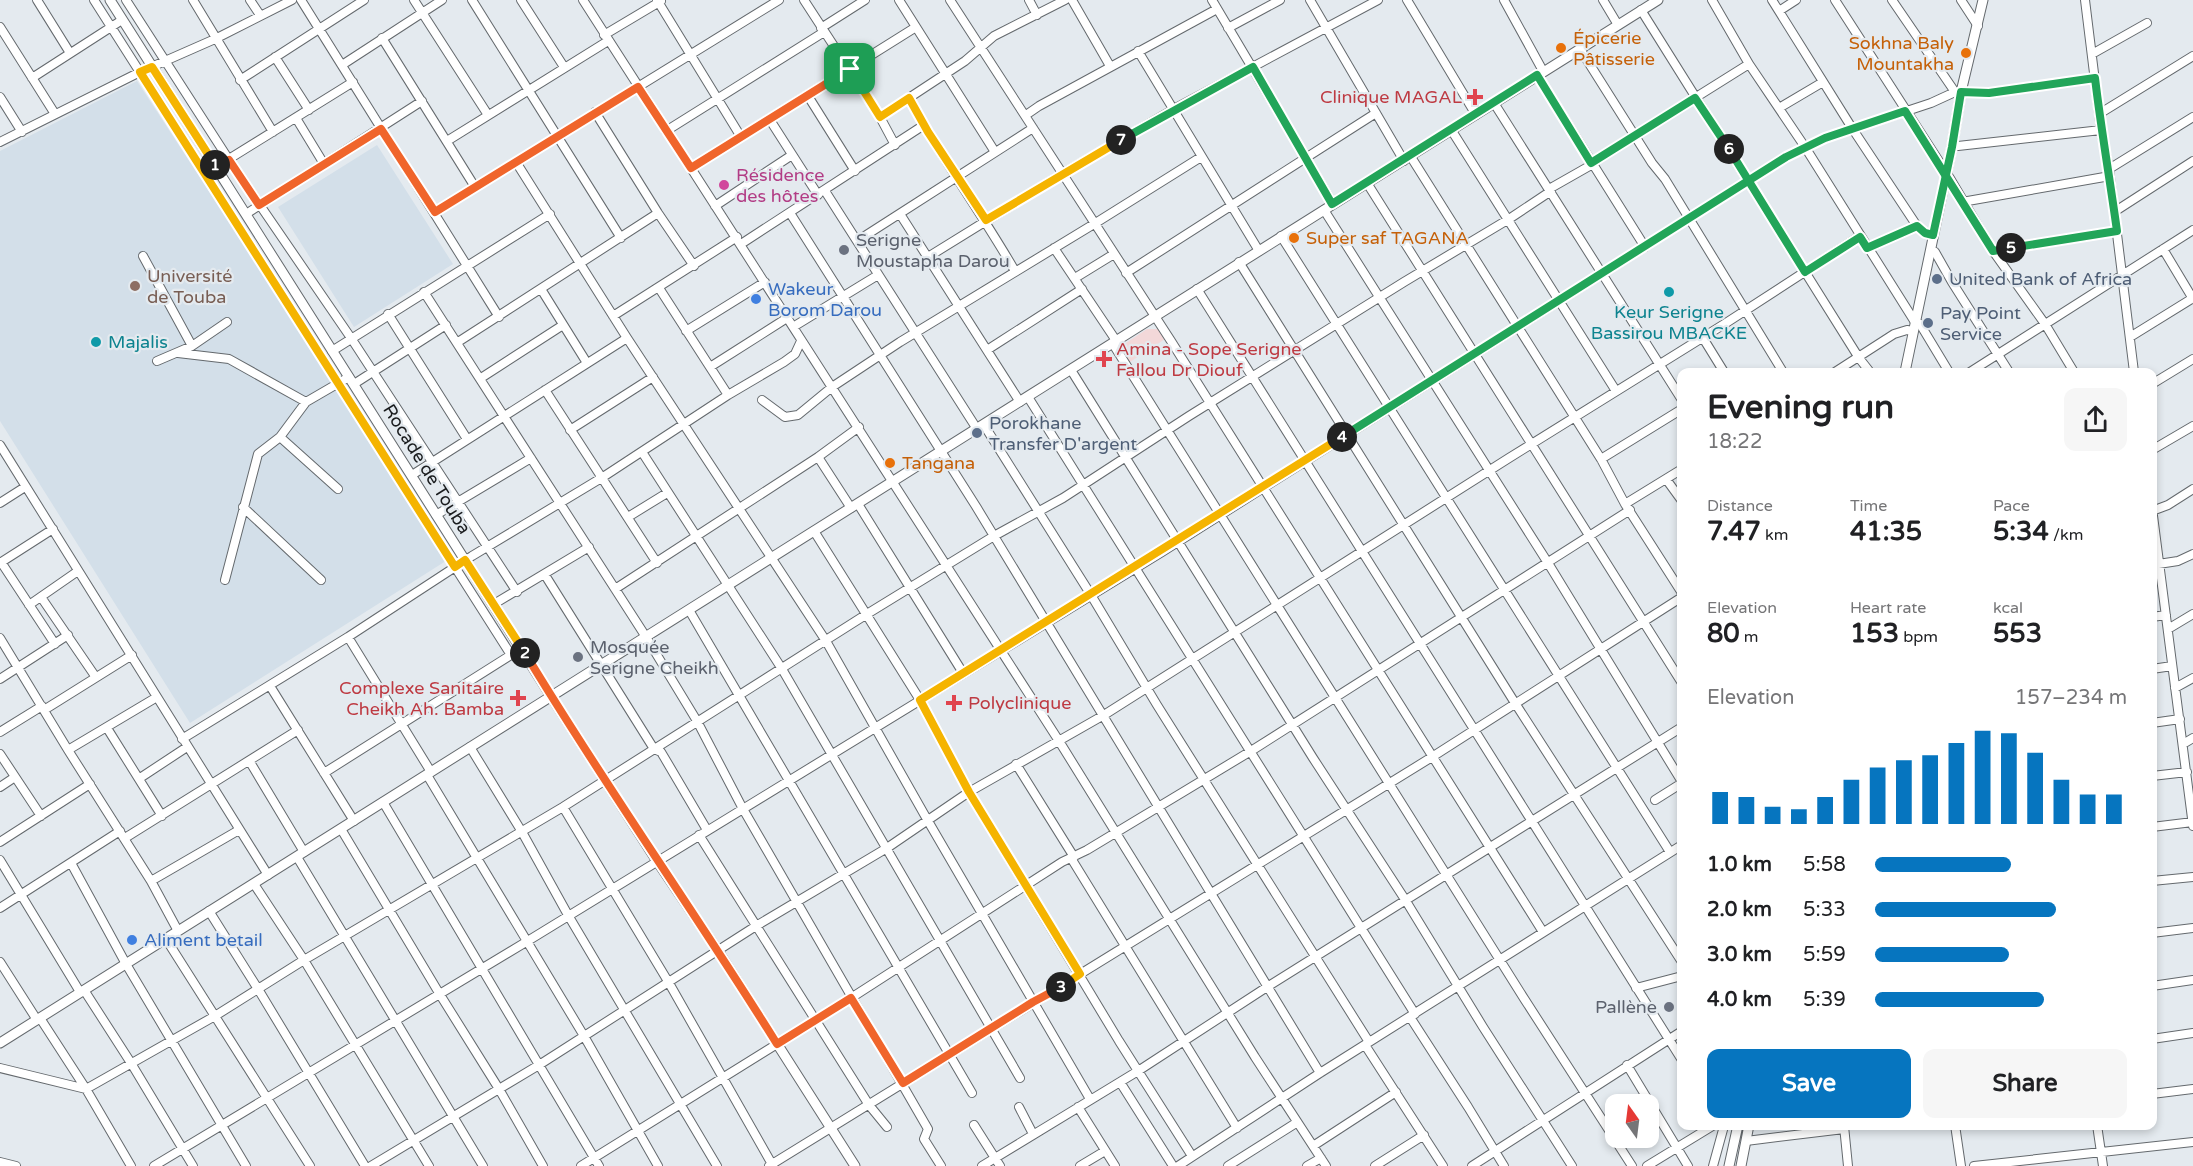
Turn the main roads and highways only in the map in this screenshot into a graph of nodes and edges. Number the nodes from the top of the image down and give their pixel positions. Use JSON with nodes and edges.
{"nodes":[{"id":1,"x":1658,"y":0,"type":"edge"},
{"id":2,"x":1983,"y":0,"type":"edge"},
{"id":3,"x":114,"y":1,"type":"edge"},
{"id":4,"x":1961,"y":92,"type":"junction"},
{"id":5,"x":1948,"y":177,"type":"junction"},
{"id":6,"x":1916,"y":326,"type":"junction"},
{"id":7,"x":1906,"y":368,"type":"edge"},
{"id":8,"x":1911,"y":368,"type":"edge"},
{"id":9,"x":551,"y":696,"type":"junction"},
{"id":10,"x":0,"y":1043,"type":"edge"},
{"id":11,"x":1737,"y":1130,"type":"edge"},
{"id":12,"x":1748,"y":1130,"type":"edge"},
{"id":13,"x":855,"y":1166,"type":"edge"},
{"id":14,"x":1729,"y":1166,"type":"edge"},
{"id":15,"x":1741,"y":1166,"type":"edge"}],
"edges":[{"from":1,"to":9,"type":"main road"},
{"from":2,"to":4,"type":"main road"},
{"from":3,"to":9,"type":"main road","name":"Rocade de Touba"},
{"from":4,"to":5,"type":"main road"},
{"from":4,"to":5,"type":"main road"},
{"from":5,"to":6,"type":"main road"},
{"from":5,"to":6,"type":"main road"},
{"from":6,"to":7,"type":"main road"},
{"from":6,"to":8,"type":"main road"},
{"from":9,"to":10,"type":"main road"},
{"from":9,"to":13,"type":"main road","name":"Rocade de Touba"},
{"from":11,"to":14,"type":"main road"},
{"from":12,"to":15,"type":"main road"}]}
